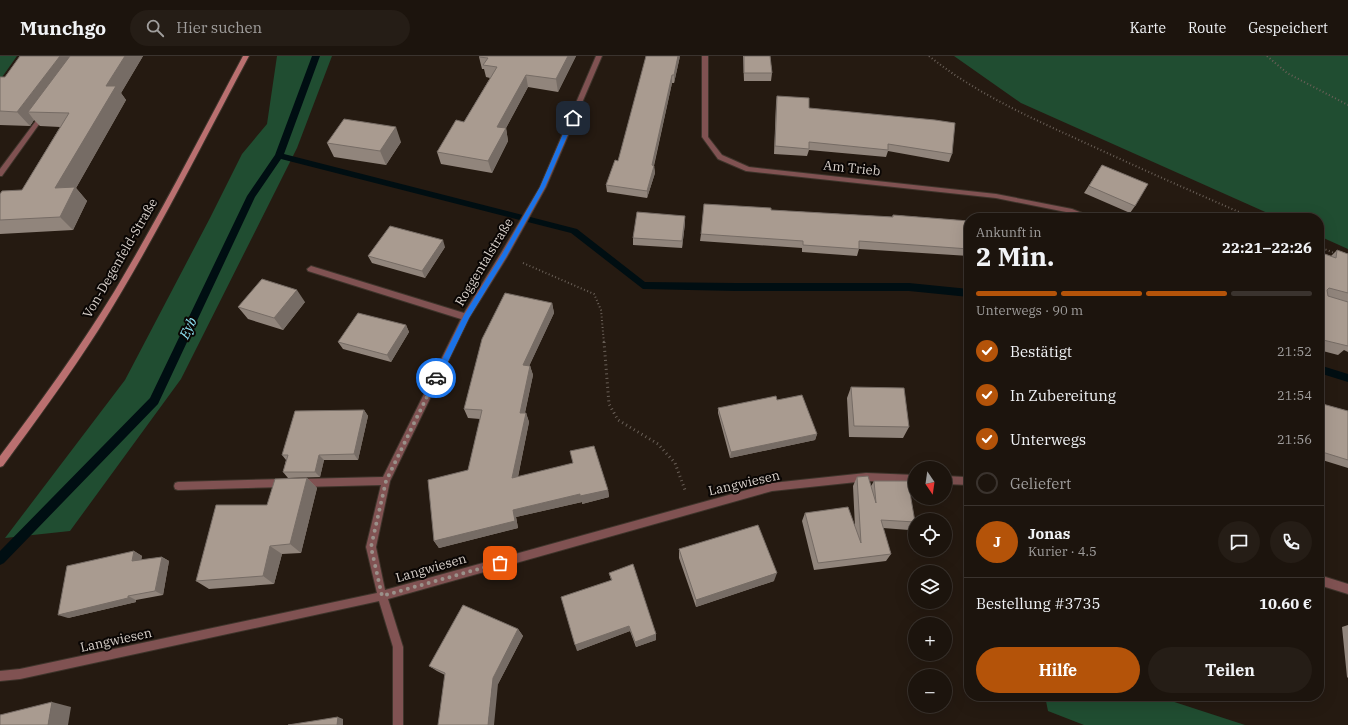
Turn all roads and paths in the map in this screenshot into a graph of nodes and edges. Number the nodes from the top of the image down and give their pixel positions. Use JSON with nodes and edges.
{"nodes":[{"id":1,"x":246,"y":56,"type":"edge"},
{"id":2,"x":600,"y":56,"type":"edge"},
{"id":3,"x":705,"y":56,"type":"edge"},
{"id":4,"x":929,"y":56,"type":"edge"},
{"id":5,"x":1267,"y":56,"type":"edge"},
{"id":6,"x":1348,"y":105,"type":"edge"},
{"id":7,"x":46,"y":112,"type":"edge"},
{"id":8,"x":0,"y":174,"type":"edge"},
{"id":9,"x":1077,"y":213,"type":"edge"},
{"id":10,"x":1242,"y":213,"type":"edge"},
{"id":11,"x":1324,"y":249,"type":"edge"},
{"id":12,"x":504,"y":255,"type":"junction"},
{"id":13,"x":1341,"y":256,"type":"edge"},
{"id":14,"x":311,"y":269,"type":"dead end"},
{"id":15,"x":466,"y":317,"type":"junction"},
{"id":16,"x":0,"y":464,"type":"edge"},
{"id":17,"x":908,"y":479,"type":"edge"},
{"id":18,"x":952,"y":480,"type":"edge"},
{"id":19,"x":964,"y":480,"type":"edge"},
{"id":20,"x":386,"y":481,"type":"junction"},
{"id":21,"x":178,"y":486,"type":"dead end"},
{"id":22,"x":692,"y":509,"type":"junction"},
{"id":23,"x":1324,"y":582,"type":"edge"},
{"id":24,"x":1348,"y":589,"type":"edge"},
{"id":25,"x":382,"y":596,"type":"junction"},
{"id":26,"x":0,"y":676,"type":"edge"},
{"id":27,"x":398,"y":725,"type":"edge"}],
"edges":[{"from":1,"to":16,"type":"main road","name":"Von-Degenfeld-Straße"},
{"from":2,"to":12,"type":"street","name":"Roggentalstraße"},
{"from":3,"to":9,"type":"street","name":"Am Trieb"},
{"from":4,"to":10,"type":"path"},
{"from":5,"to":6,"type":"path"},
{"from":7,"to":8,"type":"street"},
{"from":11,"to":13,"type":"path"},
{"from":12,"to":15,"type":"street","name":"Roggentalstraße"},
{"from":12,"to":22,"type":"path"},
{"from":14,"to":15,"type":"street"},
{"from":15,"to":20,"type":"street","name":"Roggentalstraße"},
{"from":17,"to":22,"type":"street","name":"Langwiesen"},
{"from":18,"to":19,"type":"street"},
{"from":20,"to":21,"type":"street"},
{"from":20,"to":25,"type":"street","name":"Roggentalstraße"},
{"from":22,"to":25,"type":"street","name":"Langwiesen"},
{"from":23,"to":24,"type":"street"},
{"from":25,"to":26,"type":"street","name":"Langwiesen"},
{"from":25,"to":27,"type":"street","name":"Roggentalstraße"}]}
